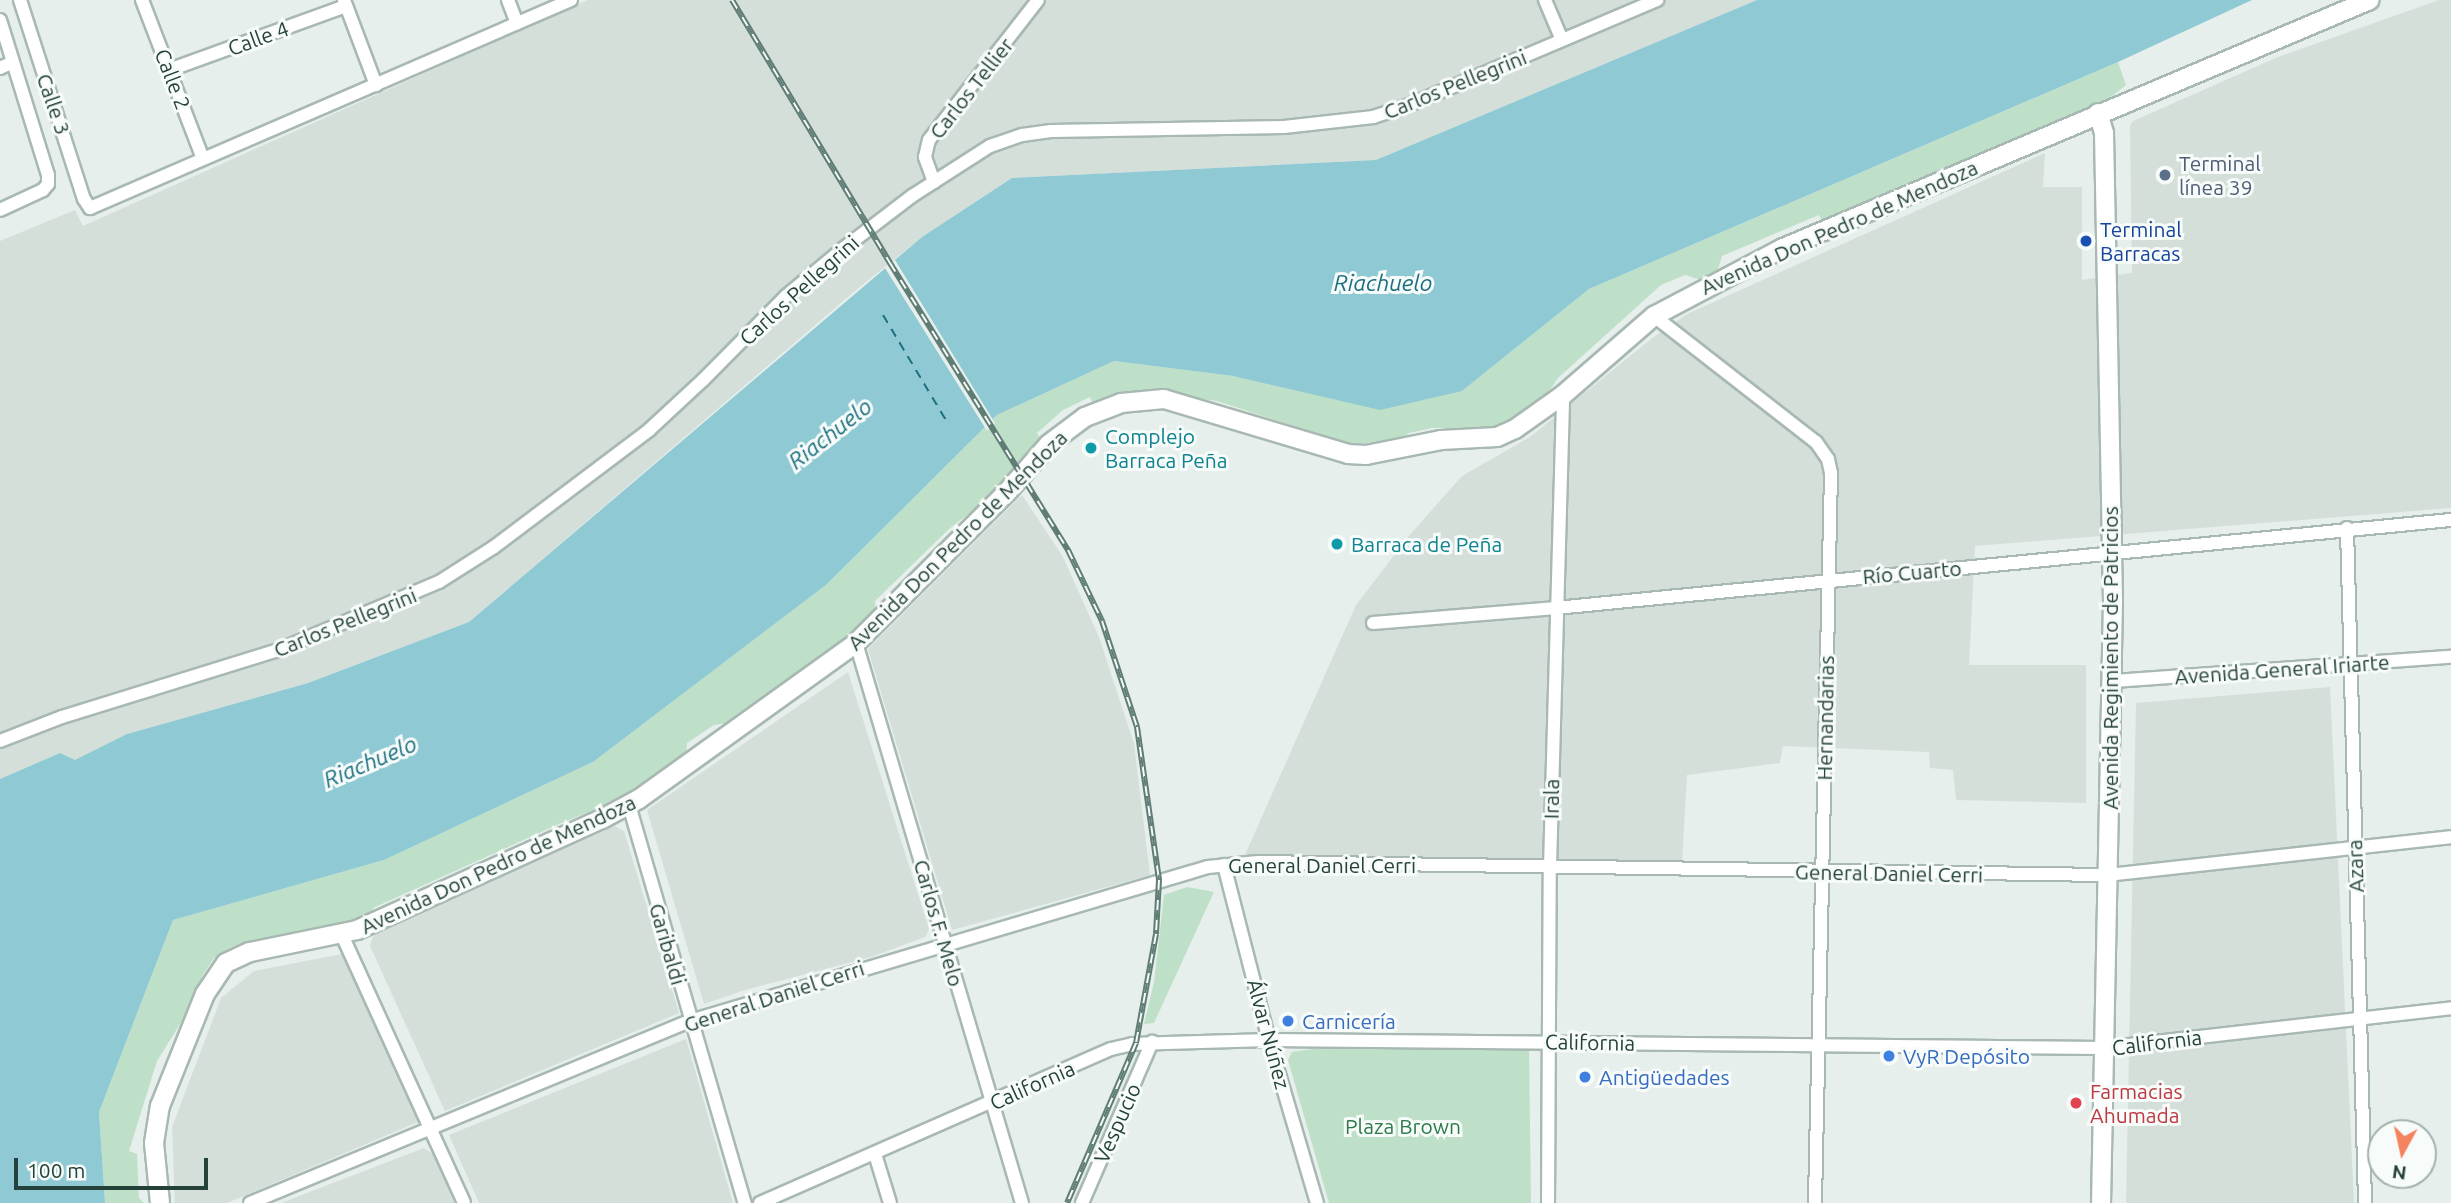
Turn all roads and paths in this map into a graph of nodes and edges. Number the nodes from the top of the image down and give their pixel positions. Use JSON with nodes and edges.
{"nodes":[{"id":1,"x":20,"y":0,"type":"edge"},
{"id":2,"x":142,"y":0,"type":"edge"},
{"id":3,"x":508,"y":0,"type":"edge"},
{"id":4,"x":571,"y":0,"type":"edge"},
{"id":5,"x":1038,"y":0,"type":"edge"},
{"id":6,"x":1545,"y":0,"type":"edge"},
{"id":7,"x":1657,"y":0,"type":"edge"},
{"id":8,"x":2369,"y":1,"type":"edge"},
{"id":9,"x":345,"y":3,"type":"edge"},
{"id":10,"x":0,"y":20,"type":"edge"},
{"id":11,"x":517,"y":23,"type":"junction"},
{"id":12,"x":1562,"y":40,"type":"junction"},
{"id":13,"x":13,"y":62,"type":"junction"},
{"id":14,"x":0,"y":68,"type":"edge"},
{"id":15,"x":169,"y":70,"type":"junction"},
{"id":16,"x":376,"y":85,"type":"junction"},
{"id":17,"x":2098,"y":114,"type":"junction"},
{"id":18,"x":203,"y":159,"type":"junction"},
{"id":19,"x":934,"y":182,"type":"junction"},
{"id":20,"x":0,"y":210,"type":"edge"},
{"id":21,"x":1654,"y":316,"type":"junction"},
{"id":22,"x":1563,"y":395,"type":"junction"},
{"id":23,"x":2451,"y":520,"type":"edge"},
{"id":24,"x":2347,"y":528,"type":"junction"},
{"id":25,"x":2113,"y":553,"type":"junction"},
{"id":26,"x":1828,"y":579,"type":"junction"},
{"id":27,"x":1556,"y":608,"type":"junction"},
{"id":28,"x":1373,"y":623,"type":"dead end"},
{"id":29,"x":856,"y":643,"type":"junction"},
{"id":30,"x":2451,"y":657,"type":"edge"},
{"id":31,"x":2351,"y":664,"type":"junction"},
{"id":32,"x":2113,"y":681,"type":"junction"},
{"id":33,"x":0,"y":741,"type":"edge"},
{"id":34,"x":629,"y":805,"type":"junction"},
{"id":35,"x":2451,"y":837,"type":"edge"},
{"id":36,"x":2354,"y":848,"type":"junction"},
{"id":37,"x":1224,"y":865,"type":"junction"},
{"id":38,"x":1550,"y":867,"type":"junction"},
{"id":39,"x":1822,"y":872,"type":"junction"},
{"id":40,"x":2108,"y":875,"type":"junction"},
{"id":41,"x":342,"y":935,"type":"junction"},
{"id":42,"x":944,"y":943,"type":"junction"},
{"id":43,"x":2451,"y":1007,"type":"edge"},
{"id":44,"x":2361,"y":1018,"type":"junction"},
{"id":45,"x":690,"y":1021,"type":"junction"},
{"id":46,"x":1269,"y":1040,"type":"junction"},
{"id":47,"x":1152,"y":1042,"type":"junction"},
{"id":48,"x":1548,"y":1042,"type":"junction"},
{"id":49,"x":1819,"y":1045,"type":"junction"},
{"id":50,"x":2102,"y":1048,"type":"junction"},
{"id":51,"x":992,"y":1103,"type":"junction"},
{"id":52,"x":431,"y":1130,"type":"junction"},
{"id":53,"x":875,"y":1154,"type":"junction"},
{"id":54,"x":160,"y":1203,"type":"edge"},
{"id":55,"x":250,"y":1203,"type":"edge"},
{"id":56,"x":464,"y":1203,"type":"edge"},
{"id":57,"x":744,"y":1203,"type":"edge"},
{"id":58,"x":760,"y":1203,"type":"edge"},
{"id":59,"x":890,"y":1203,"type":"edge"},
{"id":60,"x":1022,"y":1203,"type":"edge"},
{"id":61,"x":1082,"y":1203,"type":"edge"},
{"id":62,"x":1317,"y":1203,"type":"edge"},
{"id":63,"x":1548,"y":1203,"type":"edge"},
{"id":64,"x":1815,"y":1203,"type":"edge"},
{"id":65,"x":2101,"y":1203,"type":"edge"},
{"id":66,"x":2365,"y":1203,"type":"edge"}],
"edges":[{"from":1,"to":18,"type":"street","name":"Calle 3"},
{"from":2,"to":15,"type":"street","name":"Calle 2"},
{"from":3,"to":11,"type":"street"},
{"from":4,"to":11,"type":"street"},
{"from":5,"to":19,"type":"street","name":"Carlos Tellier"},
{"from":6,"to":12,"type":"street"},
{"from":7,"to":12,"type":"street","name":"Carlos Pellegrini"},
{"from":8,"to":17,"type":"main road","name":"Avenida Don Pedro de Mendoza"},
{"from":9,"to":15,"type":"street","name":"Calle 4"},
{"from":9,"to":16,"type":"street"},
{"from":10,"to":13,"type":"street"},
{"from":11,"to":16,"type":"street"},
{"from":12,"to":19,"type":"street","name":"Carlos Pellegrini"},
{"from":13,"to":14,"type":"street"},
{"from":13,"to":20,"type":"street"},
{"from":15,"to":18,"type":"street","name":"Calle 2"},
{"from":16,"to":18,"type":"street"},
{"from":17,"to":21,"type":"main road","name":"Avenida Don Pedro de Mendoza"},
{"from":17,"to":25,"type":"main road","name":"Avenida Regimiento de Patricios"},
{"from":19,"to":33,"type":"street","name":"Carlos Pellegrini"},
{"from":21,"to":22,"type":"main road","name":"Avenida Don Pedro de Mendoza"},
{"from":21,"to":26,"type":"street","name":"Hernandarias"},
{"from":22,"to":27,"type":"street","name":"Irala"},
{"from":22,"to":29,"type":"main road","name":"Avenida Don Pedro de Mendoza"},
{"from":23,"to":24,"type":"street","name":"Río Cuarto"},
{"from":24,"to":25,"type":"street","name":"Río Cuarto"},
{"from":24,"to":31,"type":"street","name":"Azara"},
{"from":25,"to":26,"type":"street","name":"Río Cuarto"},
{"from":25,"to":32,"type":"main road","name":"Avenida Regimiento de Patricios"},
{"from":26,"to":27,"type":"street","name":"Río Cuarto"},
{"from":26,"to":39,"type":"street","name":"Hernandarias"},
{"from":27,"to":28,"type":"street","name":"Río Cuarto"},
{"from":27,"to":38,"type":"street","name":"Irala"},
{"from":29,"to":34,"type":"main road","name":"Avenida Don Pedro de Mendoza"},
{"from":29,"to":42,"type":"street","name":"Carlos F. Melo"},
{"from":30,"to":31,"type":"street","name":"Avenida General Iriarte"},
{"from":31,"to":32,"type":"street","name":"Avenida General Iriarte"},
{"from":31,"to":36,"type":"street","name":"Azara"},
{"from":32,"to":40,"type":"main road","name":"Avenida Regimiento de Patricios"},
{"from":34,"to":41,"type":"main road","name":"Avenida Don Pedro de Mendoza"},
{"from":34,"to":45,"type":"street","name":"Garibaldi"},
{"from":35,"to":36,"type":"street","name":"General Daniel Cerri"},
{"from":36,"to":40,"type":"street","name":"General Daniel Cerri"},
{"from":36,"to":44,"type":"street","name":"Azara"},
{"from":37,"to":38,"type":"street","name":"General Daniel Cerri"},
{"from":37,"to":42,"type":"street","name":"General Daniel Cerri"},
{"from":37,"to":46,"type":"street","name":"Álvar Núñez"},
{"from":38,"to":39,"type":"street","name":"General Daniel Cerri"},
{"from":38,"to":48,"type":"street","name":"Irala"},
{"from":39,"to":40,"type":"street","name":"General Daniel Cerri"},
{"from":39,"to":49,"type":"street","name":"Hernandarias"},
{"from":40,"to":50,"type":"main road","name":"Avenida Regimiento de Patricios"},
{"from":41,"to":52,"type":"street"},
{"from":41,"to":54,"type":"main road","name":"Avenida Don Pedro de Mendoza"},
{"from":42,"to":45,"type":"street","name":"General Daniel Cerri"},
{"from":42,"to":51,"type":"street","name":"Carlos F. Melo"},
{"from":43,"to":44,"type":"street","name":"California"},
{"from":44,"to":50,"type":"street","name":"California"},
{"from":44,"to":66,"type":"street","name":"Azara"},
{"from":45,"to":52,"type":"street","name":"General Daniel Cerri"},
{"from":45,"to":57,"type":"street","name":"Garibaldi"},
{"from":46,"to":47,"type":"street","name":"California"},
{"from":46,"to":48,"type":"street","name":"California"},
{"from":46,"to":62,"type":"street","name":"Álvar Núñez"},
{"from":47,"to":51,"type":"street","name":"California"},
{"from":47,"to":61,"type":"street","name":"Vespucio"},
{"from":48,"to":49,"type":"street","name":"California"},
{"from":48,"to":63,"type":"street","name":"Irala"},
{"from":49,"to":50,"type":"street","name":"California"},
{"from":49,"to":64,"type":"street","name":"Hernandarias"},
{"from":50,"to":65,"type":"main road","name":"Avenida Regimiento de Patricios"},
{"from":51,"to":53,"type":"street","name":"California"},
{"from":51,"to":60,"type":"street","name":"Carlos F. Melo"},
{"from":52,"to":55,"type":"street","name":"General Daniel Cerri"},
{"from":52,"to":56,"type":"street"},
{"from":53,"to":58,"type":"street","name":"California"},
{"from":53,"to":59,"type":"street"}]}
